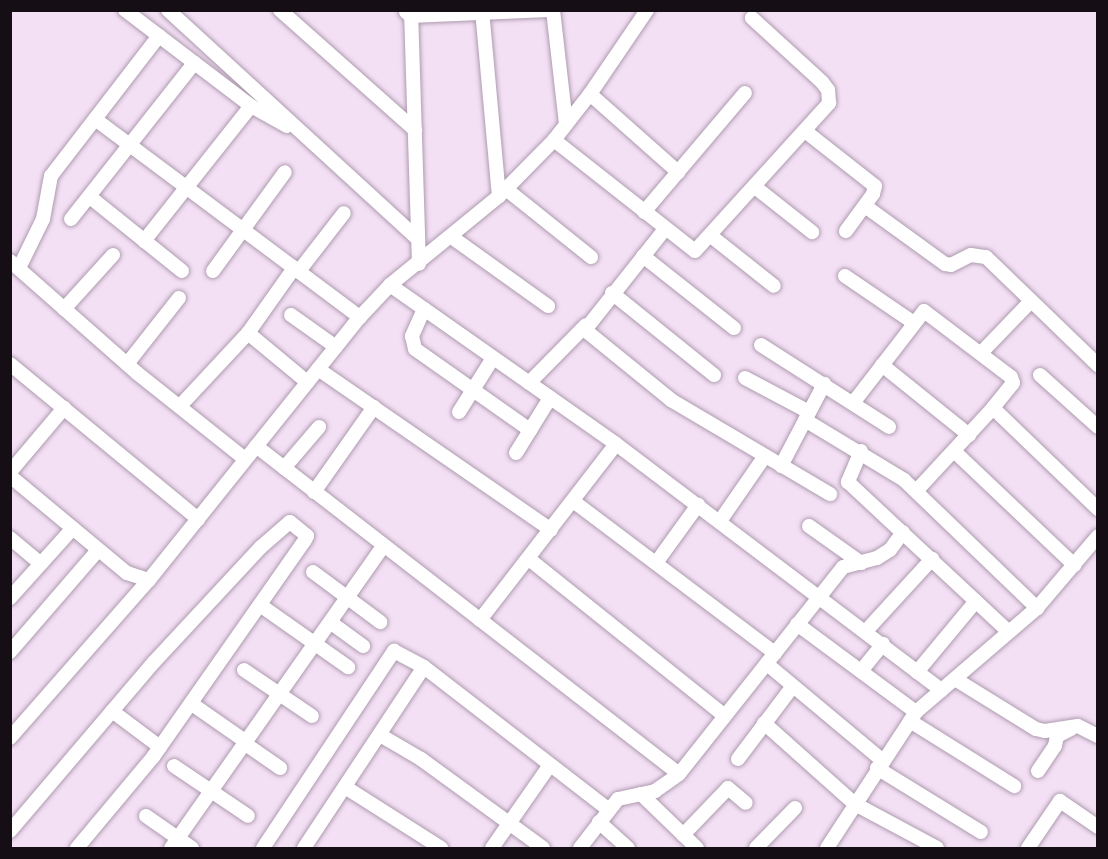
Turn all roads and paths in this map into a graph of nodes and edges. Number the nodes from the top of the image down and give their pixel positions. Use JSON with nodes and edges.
{"nodes":[{"id":1,"x":126,"y":10,"type":"edge"},
{"id":2,"x":168,"y":10,"type":"edge"},
{"id":3,"x":280,"y":10,"type":"edge"},
{"id":4,"x":547,"y":10,"type":"edge"},
{"id":5,"x":554,"y":10,"type":"edge"},
{"id":6,"x":647,"y":10,"type":"edge"},
{"id":7,"x":409,"y":12,"type":"edge"},
{"id":8,"x":482,"y":12,"type":"edge"},
{"id":9,"x":752,"y":18,"type":"dead end"},
{"id":10,"x":159,"y":36,"type":"junction"},
{"id":11,"x":194,"y":63,"type":"junction"},
{"id":12,"x":745,"y":93,"type":"dead end"},
{"id":13,"x":590,"y":94,"type":"junction"},
{"id":14,"x":251,"y":106,"type":"junction"},
{"id":15,"x":95,"y":119,"type":"junction"},
{"id":16,"x":566,"y":124,"type":"junction"},
{"id":17,"x":415,"y":129,"type":"junction"},
{"id":18,"x":300,"y":131,"type":"junction"},
{"id":19,"x":805,"y":132,"type":"junction"},
{"id":20,"x":554,"y":140,"type":"junction"},
{"id":21,"x":132,"y":146,"type":"junction"},
{"id":22,"x":285,"y":172,"type":"dead end"},
{"id":23,"x":678,"y":172,"type":"junction"},
{"id":24,"x":755,"y":187,"type":"junction"},
{"id":25,"x":188,"y":188,"type":"junction"},
{"id":26,"x":503,"y":193,"type":"junction"},
{"id":27,"x":90,"y":197,"type":"junction"},
{"id":28,"x":865,"y":206,"type":"junction"},
{"id":29,"x":644,"y":212,"type":"junction"},
{"id":30,"x":344,"y":213,"type":"dead end"},
{"id":31,"x":71,"y":219,"type":"dead end"},
{"id":32,"x":665,"y":229,"type":"junction"},
{"id":33,"x":243,"y":230,"type":"junction"},
{"id":34,"x":812,"y":231,"type":"dead end"},
{"id":35,"x":846,"y":231,"type":"dead end"},
{"id":36,"x":711,"y":236,"type":"junction"},
{"id":37,"x":453,"y":237,"type":"junction"},
{"id":38,"x":418,"y":239,"type":"junction"},
{"id":39,"x":144,"y":241,"type":"junction"},
{"id":40,"x":113,"y":255,"type":"dead end"},
{"id":41,"x":591,"y":256,"type":"dead end"},
{"id":42,"x":643,"y":256,"type":"junction"},
{"id":43,"x":419,"y":264,"type":"junction"},
{"id":44,"x":15,"y":265,"type":"edge"},
{"id":45,"x":297,"y":269,"type":"junction"},
{"id":46,"x":182,"y":271,"type":"dead end"},
{"id":47,"x":213,"y":271,"type":"dead end"},
{"id":48,"x":845,"y":276,"type":"dead end"},
{"id":49,"x":390,"y":285,"type":"junction"},
{"id":50,"x":774,"y":286,"type":"dead end"},
{"id":51,"x":612,"y":293,"type":"junction"},
{"id":52,"x":179,"y":298,"type":"dead end"},
{"id":53,"x":1031,"y":301,"type":"junction"},
{"id":54,"x":548,"y":306,"type":"dead end"},
{"id":55,"x":64,"y":309,"type":"junction"},
{"id":56,"x":424,"y":309,"type":"junction"},
{"id":57,"x":291,"y":315,"type":"dead end"},
{"id":58,"x":360,"y":316,"type":"junction"},
{"id":59,"x":914,"y":323,"type":"junction"},
{"id":60,"x":586,"y":325,"type":"junction"},
{"id":61,"x":734,"y":328,"type":"dead end"},
{"id":62,"x":248,"y":333,"type":"junction"},
{"id":63,"x":761,"y":345,"type":"dead end"},
{"id":64,"x":336,"y":347,"type":"junction"},
{"id":65,"x":981,"y":353,"type":"junction"},
{"id":66,"x":493,"y":358,"type":"junction"},
{"id":67,"x":10,"y":364,"type":"edge"},
{"id":68,"x":127,"y":364,"type":"junction"},
{"id":69,"x":1097,"y":364,"type":"edge"},
{"id":70,"x":882,"y":365,"type":"junction"},
{"id":71,"x":318,"y":369,"type":"junction"},
{"id":72,"x":714,"y":375,"type":"dead end"},
{"id":73,"x":1040,"y":375,"type":"dead end"},
{"id":74,"x":745,"y":378,"type":"dead end"},
{"id":75,"x":307,"y":382,"type":"junction"},
{"id":76,"x":528,"y":383,"type":"junction"},
{"id":77,"x":824,"y":384,"type":"junction"},
{"id":78,"x":473,"y":390,"type":"junction"},
{"id":79,"x":550,"y":398,"type":"junction"},
{"id":80,"x":853,"y":403,"type":"junction"},
{"id":81,"x":180,"y":406,"type":"junction"},
{"id":82,"x":374,"y":407,"type":"junction"},
{"id":83,"x":64,"y":408,"type":"junction"},
{"id":84,"x":993,"y":408,"type":"junction"},
{"id":85,"x":459,"y":412,"type":"dead end"},
{"id":86,"x":807,"y":416,"type":"junction"},
{"id":87,"x":319,"y":427,"type":"dead end"},
{"id":88,"x":889,"y":427,"type":"dead end"},
{"id":89,"x":1098,"y":427,"type":"edge"},
{"id":90,"x":530,"y":430,"type":"junction"},
{"id":91,"x":969,"y":435,"type":"junction"},
{"id":92,"x":616,"y":444,"type":"junction"},
{"id":93,"x":256,"y":446,"type":"junction"},
{"id":94,"x":861,"y":451,"type":"junction"},
{"id":95,"x":954,"y":451,"type":"junction"},
{"id":96,"x":516,"y":453,"type":"dead end"},
{"id":97,"x":765,"y":456,"type":"junction"},
{"id":98,"x":246,"y":459,"type":"junction"},
{"id":99,"x":782,"y":466,"type":"junction"},
{"id":100,"x":284,"y":468,"type":"junction"},
{"id":101,"x":10,"y":474,"type":"edge"},
{"id":102,"x":917,"y":490,"type":"junction"},
{"id":103,"x":314,"y":492,"type":"junction"},
{"id":104,"x":830,"y":494,"type":"dead end"},
{"id":105,"x":573,"y":501,"type":"junction"},
{"id":106,"x":698,"y":505,"type":"junction"},
{"id":107,"x":1098,"y":509,"type":"edge"},
{"id":108,"x":198,"y":519,"type":"junction"},
{"id":109,"x":720,"y":521,"type":"junction"},
{"id":110,"x":809,"y":526,"type":"dead end"},
{"id":111,"x":73,"y":528,"type":"junction"},
{"id":112,"x":551,"y":530,"type":"junction"},
{"id":113,"x":903,"y":532,"type":"junction"},
{"id":114,"x":1098,"y":536,"type":"edge"},
{"id":115,"x":10,"y":538,"type":"edge"},
{"id":116,"x":383,"y":546,"type":"junction"},
{"id":117,"x":98,"y":550,"type":"junction"},
{"id":118,"x":529,"y":559,"type":"junction"},
{"id":119,"x":932,"y":559,"type":"junction"},
{"id":120,"x":656,"y":563,"type":"junction"},
{"id":121,"x":861,"y":563,"type":"junction"},
{"id":122,"x":41,"y":564,"type":"junction"},
{"id":123,"x":1074,"y":565,"type":"junction"},
{"id":124,"x":313,"y":572,"type":"dead end"},
{"id":125,"x":149,"y":580,"type":"junction"},
{"id":126,"x":820,"y":595,"type":"junction"},
{"id":127,"x":348,"y":596,"type":"junction"},
{"id":128,"x":10,"y":598,"type":"edge"},
{"id":129,"x":976,"y":601,"type":"junction"},
{"id":130,"x":260,"y":605,"type":"junction"},
{"id":131,"x":1037,"y":608,"type":"junction"},
{"id":132,"x":480,"y":620,"type":"junction"},
{"id":133,"x":330,"y":622,"type":"junction"},
{"id":134,"x":380,"y":622,"type":"dead end"},
{"id":135,"x":797,"y":624,"type":"junction"},
{"id":136,"x":1008,"y":631,"type":"junction"},
{"id":137,"x":866,"y":632,"type":"junction"},
{"id":138,"x":314,"y":643,"type":"junction"},
{"id":139,"x":883,"y":644,"type":"junction"},
{"id":140,"x":363,"y":646,"type":"dead end"},
{"id":141,"x":10,"y":652,"type":"edge"},
{"id":142,"x":771,"y":659,"type":"junction"},
{"id":143,"x":348,"y":667,"type":"dead end"},
{"id":144,"x":424,"y":668,"type":"junction"},
{"id":145,"x":244,"y":670,"type":"dead end"},
{"id":146,"x":861,"y":671,"type":"junction"},
{"id":147,"x":917,"y":672,"type":"junction"},
{"id":148,"x":955,"y":679,"type":"junction"},
{"id":149,"x":793,"y":686,"type":"junction"},
{"id":150,"x":941,"y":690,"type":"junction"},
{"id":151,"x":278,"y":694,"type":"junction"},
{"id":152,"x":192,"y":704,"type":"junction"},
{"id":153,"x":112,"y":711,"type":"junction"},
{"id":154,"x":312,"y":716,"type":"dead end"},
{"id":155,"x":725,"y":716,"type":"junction"},
{"id":156,"x":913,"y":717,"type":"junction"},
{"id":157,"x":764,"y":723,"type":"junction"},
{"id":158,"x":1078,"y":726,"type":"junction"},
{"id":159,"x":380,"y":735,"type":"junction"},
{"id":160,"x":1098,"y":736,"type":"edge"},
{"id":161,"x":10,"y":738,"type":"edge"},
{"id":162,"x":244,"y":742,"type":"junction"},
{"id":163,"x":160,"y":747,"type":"junction"},
{"id":164,"x":738,"y":759,"type":"dead end"},
{"id":165,"x":879,"y":764,"type":"junction"},
{"id":166,"x":550,"y":765,"type":"junction"},
{"id":167,"x":174,"y":766,"type":"dead end"},
{"id":168,"x":280,"y":768,"type":"dead end"},
{"id":169,"x":1038,"y":771,"type":"dead end"},
{"id":170,"x":679,"y":774,"type":"junction"},
{"id":171,"x":1014,"y":786,"type":"dead end"},
{"id":172,"x":345,"y":787,"type":"junction"},
{"id":173,"x":211,"y":791,"type":"junction"},
{"id":174,"x":641,"y":794,"type":"junction"},
{"id":175,"x":746,"y":803,"type":"dead end"},
{"id":176,"x":855,"y":804,"type":"junction"},
{"id":177,"x":795,"y":808,"type":"dead end"},
{"id":178,"x":608,"y":809,"type":"junction"},
{"id":179,"x":146,"y":816,"type":"dead end"},
{"id":180,"x":248,"y":816,"type":"dead end"},
{"id":181,"x":598,"y":822,"type":"junction"},
{"id":182,"x":1096,"y":822,"type":"edge"},
{"id":183,"x":512,"y":824,"type":"junction"},
{"id":184,"x":10,"y":831,"type":"edge"},
{"id":185,"x":981,"y":832,"type":"dead end"},
{"id":186,"x":683,"y":835,"type":"junction"},
{"id":187,"x":174,"y":844,"type":"edge"},
{"id":188,"x":77,"y":849,"type":"edge"},
{"id":189,"x":192,"y":849,"type":"edge"},
{"id":190,"x":263,"y":849,"type":"edge"},
{"id":191,"x":304,"y":849,"type":"edge"},
{"id":192,"x":441,"y":849,"type":"edge"},
{"id":193,"x":492,"y":849,"type":"edge"},
{"id":194,"x":543,"y":849,"type":"edge"},
{"id":195,"x":580,"y":849,"type":"edge"},
{"id":196,"x":628,"y":849,"type":"edge"},
{"id":197,"x":697,"y":849,"type":"edge"},
{"id":198,"x":756,"y":849,"type":"edge"},
{"id":199,"x":826,"y":849,"type":"edge"},
{"id":200,"x":937,"y":849,"type":"edge"},
{"id":201,"x":1028,"y":849,"type":"edge"}],
"edges":[{"from":1,"to":10,"type":"street"},
{"from":2,"to":18,"type":"street"},
{"from":3,"to":17,"type":"street"},
{"from":4,"to":8,"type":"street"},
{"from":5,"to":16,"type":"street"},
{"from":6,"to":13,"type":"street"},
{"from":7,"to":8,"type":"street"},
{"from":7,"to":17,"type":"street"},
{"from":8,"to":26,"type":"street"},
{"from":9,"to":19,"type":"street"},
{"from":10,"to":11,"type":"street"},
{"from":10,"to":15,"type":"street"},
{"from":11,"to":14,"type":"street"},
{"from":11,"to":21,"type":"street"},
{"from":12,"to":23,"type":"street"},
{"from":13,"to":16,"type":"street"},
{"from":13,"to":23,"type":"street"},
{"from":14,"to":18,"type":"street"},
{"from":14,"to":25,"type":"street"},
{"from":15,"to":21,"type":"street"},
{"from":15,"to":44,"type":"street"},
{"from":16,"to":20,"type":"street"},
{"from":17,"to":38,"type":"street"},
{"from":18,"to":38,"type":"street"},
{"from":19,"to":24,"type":"street"},
{"from":19,"to":28,"type":"street"},
{"from":20,"to":26,"type":"street"},
{"from":20,"to":29,"type":"street"},
{"from":21,"to":25,"type":"street"},
{"from":21,"to":27,"type":"street"},
{"from":22,"to":33,"type":"street"},
{"from":23,"to":29,"type":"street"},
{"from":24,"to":34,"type":"street"},
{"from":24,"to":36,"type":"street"},
{"from":25,"to":33,"type":"street"},
{"from":25,"to":39,"type":"street"},
{"from":26,"to":37,"type":"street"},
{"from":26,"to":41,"type":"street"},
{"from":27,"to":31,"type":"street"},
{"from":27,"to":39,"type":"street"},
{"from":28,"to":35,"type":"street"},
{"from":28,"to":53,"type":"street"},
{"from":29,"to":32,"type":"street"},
{"from":30,"to":45,"type":"street"},
{"from":32,"to":36,"type":"street"},
{"from":32,"to":42,"type":"street"},
{"from":33,"to":45,"type":"street"},
{"from":33,"to":47,"type":"street"},
{"from":36,"to":50,"type":"street"},
{"from":37,"to":43,"type":"street"},
{"from":37,"to":54,"type":"street"},
{"from":38,"to":43,"type":"street"},
{"from":39,"to":46,"type":"street"},
{"from":40,"to":55,"type":"street"},
{"from":42,"to":51,"type":"street"},
{"from":42,"to":61,"type":"street"},
{"from":43,"to":49,"type":"street"},
{"from":44,"to":55,"type":"street"},
{"from":45,"to":58,"type":"street"},
{"from":45,"to":62,"type":"street"},
{"from":48,"to":59,"type":"street"},
{"from":49,"to":56,"type":"street"},
{"from":49,"to":58,"type":"street"},
{"from":51,"to":60,"type":"street"},
{"from":51,"to":72,"type":"street"},
{"from":52,"to":68,"type":"street"},
{"from":53,"to":65,"type":"street"},
{"from":53,"to":69,"type":"street"},
{"from":55,"to":68,"type":"street"},
{"from":56,"to":66,"type":"street"},
{"from":56,"to":78,"type":"street"},
{"from":57,"to":64,"type":"street"},
{"from":58,"to":64,"type":"street"},
{"from":59,"to":65,"type":"street"},
{"from":59,"to":70,"type":"street"},
{"from":60,"to":76,"type":"street"},
{"from":60,"to":97,"type":"street"},
{"from":62,"to":75,"type":"street"},
{"from":62,"to":81,"type":"street"},
{"from":63,"to":77,"type":"street"},
{"from":64,"to":71,"type":"street"},
{"from":65,"to":84,"type":"street"},
{"from":66,"to":76,"type":"street"},
{"from":66,"to":78,"type":"street"},
{"from":67,"to":83,"type":"street"},
{"from":68,"to":81,"type":"street"},
{"from":70,"to":80,"type":"street"},
{"from":70,"to":91,"type":"street"},
{"from":71,"to":75,"type":"street"},
{"from":71,"to":82,"type":"street"},
{"from":73,"to":89,"type":"street"},
{"from":74,"to":86,"type":"street"},
{"from":75,"to":93,"type":"street"},
{"from":76,"to":79,"type":"street"},
{"from":77,"to":80,"type":"street"},
{"from":77,"to":86,"type":"street"},
{"from":78,"to":85,"type":"street"},
{"from":78,"to":90,"type":"street"},
{"from":79,"to":90,"type":"street"},
{"from":79,"to":92,"type":"street"},
{"from":80,"to":88,"type":"street"},
{"from":81,"to":98,"type":"street"},
{"from":82,"to":103,"type":"street"},
{"from":82,"to":112,"type":"street"},
{"from":83,"to":101,"type":"street"},
{"from":83,"to":108,"type":"street"},
{"from":84,"to":91,"type":"street"},
{"from":84,"to":107,"type":"street"},
{"from":86,"to":94,"type":"street"},
{"from":86,"to":99,"type":"street"},
{"from":87,"to":100,"type":"street"},
{"from":90,"to":96,"type":"street"},
{"from":91,"to":95,"type":"street"},
{"from":92,"to":105,"type":"street"},
{"from":92,"to":106,"type":"street"},
{"from":93,"to":98,"type":"street"},
{"from":93,"to":100,"type":"street"},
{"from":94,"to":102,"type":"street"},
{"from":94,"to":113,"type":"street"},
{"from":95,"to":102,"type":"street"},
{"from":95,"to":123,"type":"street"},
{"from":97,"to":99,"type":"street"},
{"from":97,"to":109,"type":"street"},
{"from":98,"to":108,"type":"street"},
{"from":99,"to":104,"type":"street"},
{"from":100,"to":103,"type":"street"},
{"from":101,"to":111,"type":"street"},
{"from":102,"to":131,"type":"street"},
{"from":103,"to":116,"type":"street"},
{"from":105,"to":112,"type":"street"},
{"from":105,"to":120,"type":"street"},
{"from":106,"to":109,"type":"street"},
{"from":106,"to":120,"type":"street"},
{"from":108,"to":125,"type":"street"},
{"from":109,"to":126,"type":"street"},
{"from":110,"to":121,"type":"street"},
{"from":111,"to":117,"type":"street"},
{"from":111,"to":122,"type":"street"},
{"from":112,"to":118,"type":"street"},
{"from":113,"to":119,"type":"street"},
{"from":113,"to":121,"type":"street"},
{"from":114,"to":123,"type":"street"},
{"from":115,"to":122,"type":"street"},
{"from":116,"to":127,"type":"street"},
{"from":116,"to":132,"type":"street"},
{"from":117,"to":125,"type":"street"},
{"from":117,"to":141,"type":"street"},
{"from":118,"to":132,"type":"street"},
{"from":118,"to":155,"type":"street"},
{"from":119,"to":129,"type":"street"},
{"from":119,"to":137,"type":"street"},
{"from":120,"to":142,"type":"street"},
{"from":121,"to":126,"type":"street"},
{"from":122,"to":128,"type":"street"},
{"from":123,"to":131,"type":"street"},
{"from":124,"to":127,"type":"street"},
{"from":125,"to":161,"type":"street"},
{"from":126,"to":135,"type":"street"},
{"from":126,"to":137,"type":"street"},
{"from":127,"to":133,"type":"street"},
{"from":127,"to":134,"type":"street"},
{"from":129,"to":136,"type":"street"},
{"from":129,"to":147,"type":"street"},
{"from":130,"to":138,"type":"street"},
{"from":130,"to":152,"type":"street"},
{"from":130,"to":153,"type":"street"},
{"from":131,"to":136,"type":"street"},
{"from":132,"to":170,"type":"street"},
{"from":133,"to":138,"type":"street"},
{"from":133,"to":140,"type":"street"},
{"from":135,"to":142,"type":"street"},
{"from":135,"to":146,"type":"street"},
{"from":136,"to":148,"type":"street"},
{"from":137,"to":139,"type":"street"},
{"from":138,"to":143,"type":"street"},
{"from":138,"to":151,"type":"street"},
{"from":139,"to":146,"type":"street"},
{"from":139,"to":147,"type":"street"},
{"from":142,"to":149,"type":"street"},
{"from":142,"to":155,"type":"street"},
{"from":144,"to":159,"type":"street"},
{"from":144,"to":166,"type":"street"},
{"from":144,"to":190,"type":"street"},
{"from":145,"to":151,"type":"street"},
{"from":146,"to":156,"type":"street"},
{"from":147,"to":150,"type":"street"},
{"from":148,"to":150,"type":"street"},
{"from":148,"to":158,"type":"street"},
{"from":149,"to":157,"type":"street"},
{"from":149,"to":165,"type":"street"},
{"from":150,"to":156,"type":"street"},
{"from":151,"to":154,"type":"street"},
{"from":151,"to":162,"type":"street"},
{"from":152,"to":162,"type":"street"},
{"from":152,"to":163,"type":"street"},
{"from":153,"to":163,"type":"street"},
{"from":153,"to":184,"type":"street"},
{"from":155,"to":170,"type":"street"},
{"from":156,"to":165,"type":"street"},
{"from":156,"to":171,"type":"street"},
{"from":157,"to":164,"type":"street"},
{"from":157,"to":176,"type":"street"},
{"from":158,"to":160,"type":"street"},
{"from":158,"to":169,"type":"street"},
{"from":159,"to":172,"type":"street"},
{"from":159,"to":183,"type":"street"},
{"from":162,"to":168,"type":"street"},
{"from":162,"to":173,"type":"street"},
{"from":163,"to":188,"type":"street"},
{"from":165,"to":176,"type":"street"},
{"from":165,"to":185,"type":"street"},
{"from":166,"to":178,"type":"street"},
{"from":166,"to":183,"type":"street"},
{"from":167,"to":173,"type":"street"},
{"from":170,"to":174,"type":"street"},
{"from":172,"to":191,"type":"street"},
{"from":172,"to":192,"type":"street"},
{"from":173,"to":180,"type":"street"},
{"from":173,"to":187,"type":"street"},
{"from":174,"to":178,"type":"street"},
{"from":174,"to":186,"type":"street"},
{"from":175,"to":186,"type":"street"},
{"from":176,"to":199,"type":"street"},
{"from":176,"to":200,"type":"street"},
{"from":177,"to":198,"type":"street"},
{"from":178,"to":181,"type":"street"},
{"from":179,"to":187,"type":"street"},
{"from":181,"to":195,"type":"street"},
{"from":181,"to":196,"type":"street"},
{"from":182,"to":201,"type":"street"},
{"from":183,"to":193,"type":"street"},
{"from":183,"to":194,"type":"street"},
{"from":186,"to":197,"type":"street"},
{"from":187,"to":189,"type":"street"}]}
